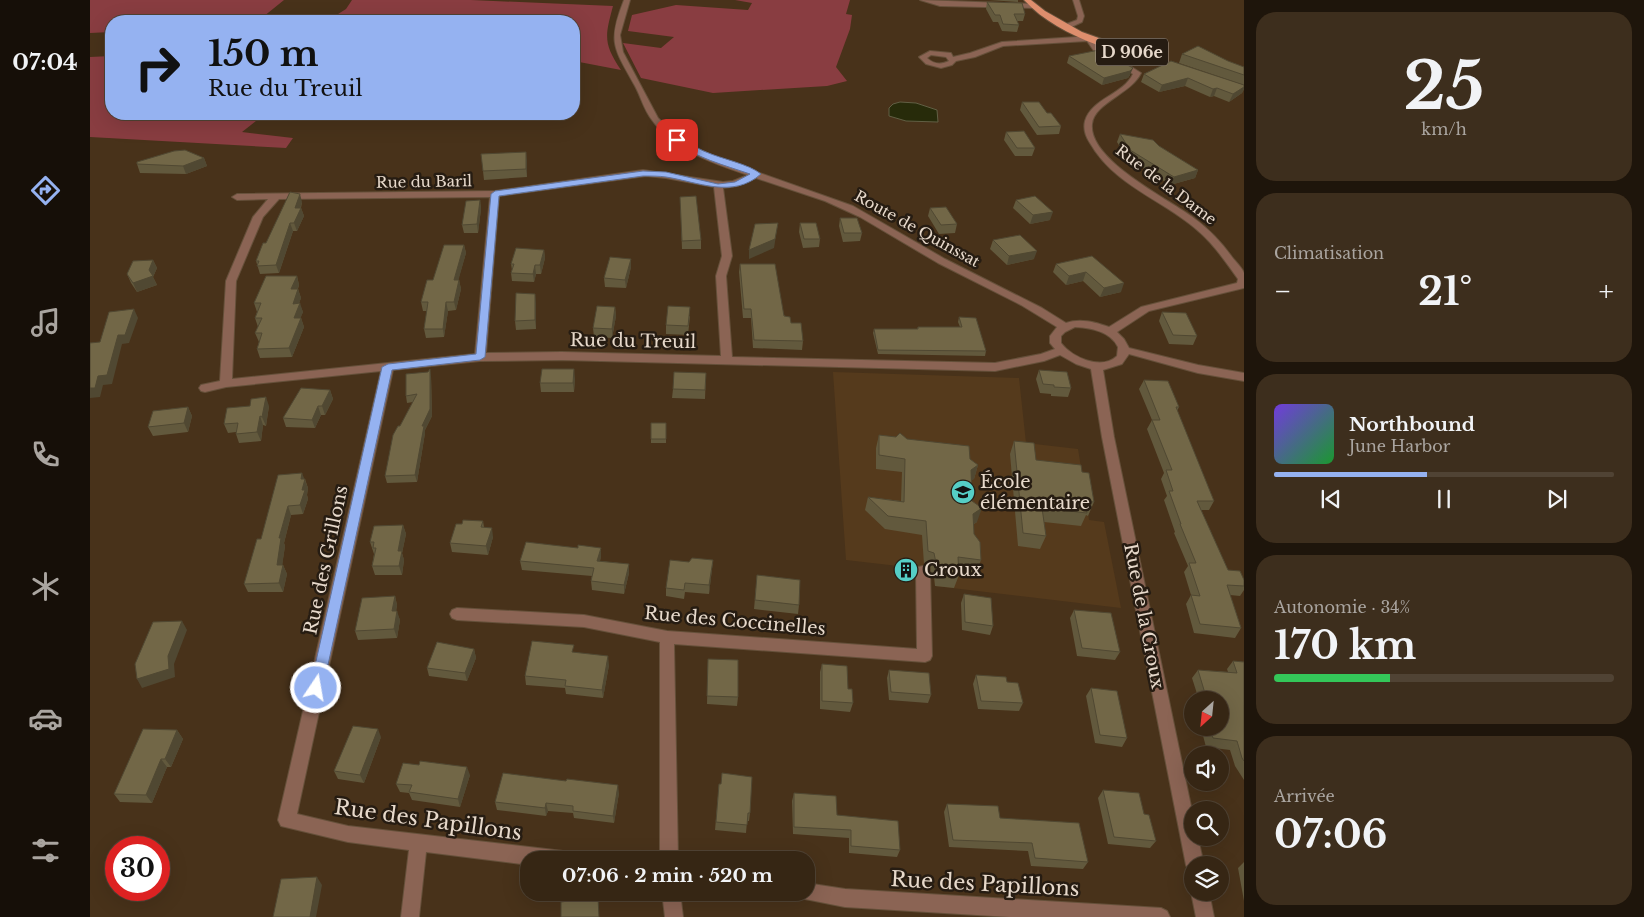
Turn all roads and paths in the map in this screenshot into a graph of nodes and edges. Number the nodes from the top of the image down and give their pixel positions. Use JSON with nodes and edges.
{"nodes":[{"id":1,"x":627,"y":0,"type":"edge"},
{"id":2,"x":922,"y":0,"type":"edge"},
{"id":3,"x":1028,"y":0,"type":"edge"},
{"id":4,"x":1076,"y":0,"type":"edge"},
{"id":5,"x":1034,"y":6,"type":"junction"},
{"id":6,"x":1067,"y":27,"type":"junction"},
{"id":7,"x":1091,"y":39,"type":"junction"},
{"id":8,"x":953,"y":59,"type":"dead end"},
{"id":9,"x":1188,"y":71,"type":"edge"},
{"id":10,"x":757,"y":174,"type":"junction"},
{"id":11,"x":718,"y":186,"type":"junction"},
{"id":12,"x":495,"y":194,"type":"junction"},
{"id":13,"x":236,"y":196,"type":"dead end"},
{"id":14,"x":276,"y":197,"type":"junction"},
{"id":15,"x":1064,"y":327,"type":"junction"},
{"id":16,"x":1109,"y":332,"type":"junction"},
{"id":17,"x":1125,"y":350,"type":"junction"},
{"id":18,"x":1060,"y":351,"type":"junction"},
{"id":19,"x":480,"y":357,"type":"junction"},
{"id":20,"x":727,"y":360,"type":"junction"},
{"id":21,"x":1097,"y":366,"type":"junction"},
{"id":22,"x":388,"y":367,"type":"junction"},
{"id":23,"x":1244,"y":377,"type":"edge"},
{"id":24,"x":226,"y":383,"type":"junction"},
{"id":25,"x":206,"y":388,"type":"dead end"},
{"id":26,"x":923,"y":571,"type":"dead end"},
{"id":27,"x":457,"y":614,"type":"dead end"},
{"id":28,"x":667,"y":637,"type":"junction"},
{"id":29,"x":287,"y":820,"type":"joint"},
{"id":30,"x":418,"y":844,"type":"junction"},
{"id":31,"x":669,"y":851,"type":"edge"},
{"id":32,"x":520,"y":855,"type":"edge"},
{"id":33,"x":1192,"y":856,"type":"edge"},
{"id":34,"x":815,"y":893,"type":"edge"},
{"id":35,"x":672,"y":901,"type":"edge"},
{"id":36,"x":1202,"y":901,"type":"edge"},
{"id":37,"x":410,"y":917,"type":"edge"},
{"id":38,"x":674,"y":917,"type":"edge"},
{"id":39,"x":1161,"y":917,"type":"edge"},
{"id":40,"x":1205,"y":917,"type":"edge"}],
"edges":[{"from":1,"to":10,"type":"street","name":"Route de Quinssat"},
{"from":2,"to":5,"type":"street"},
{"from":3,"to":5,"type":"main road","number":"D 906e"},
{"from":4,"to":6,"type":"street"},
{"from":5,"to":6,"type":"main road","number":"D 906e"},
{"from":6,"to":7,"type":"main road","number":"D 906e"},
{"from":7,"to":8,"type":"street"},
{"from":7,"to":9,"type":"main road","number":"D 906e"},
{"from":7,"to":16,"type":"street","name":"Rue de la Dame"},
{"from":10,"to":11,"type":"street","name":"Rue du Baril"},
{"from":10,"to":15,"type":"street","name":"Route de Quinssat"},
{"from":11,"to":12,"type":"street","name":"Rue du Baril"},
{"from":11,"to":20,"type":"street"},
{"from":12,"to":14,"type":"street","name":"Rue du Baril"},
{"from":12,"to":19,"type":"street"},
{"from":13,"to":14,"type":"street","name":"Rue du Baril"},
{"from":14,"to":24,"type":"street"},
{"from":15,"to":16,"type":"street"},
{"from":15,"to":18,"type":"street"},
{"from":16,"to":17,"type":"street"},
{"from":17,"to":21,"type":"street"},
{"from":17,"to":23,"type":"street"},
{"from":18,"to":20,"type":"street","name":"Rue du Treuil"},
{"from":18,"to":21,"type":"street"},
{"from":19,"to":20,"type":"street","name":"Rue du Treuil"},
{"from":19,"to":22,"type":"street","name":"Rue du Treuil"},
{"from":21,"to":33,"type":"street","name":"Rue de la Croux"},
{"from":22,"to":24,"type":"street","name":"Rue du Treuil"},
{"from":22,"to":29,"type":"street","name":"Rue des Grillons"},
{"from":24,"to":25,"type":"street","name":"Rue du Treuil"},
{"from":26,"to":28,"type":"street","name":"Rue des Coccinelles"},
{"from":27,"to":28,"type":"street","name":"Rue des Coccinelles"},
{"from":28,"to":31,"type":"street"},
{"from":29,"to":30,"type":"street","name":"Rue des Papillons"},
{"from":30,"to":32,"type":"street","name":"Rue des Papillons"},
{"from":30,"to":37,"type":"street"},
{"from":34,"to":39,"type":"street","name":"Rue des Papillons"},
{"from":35,"to":38,"type":"street"},
{"from":36,"to":40,"type":"street"}]}
